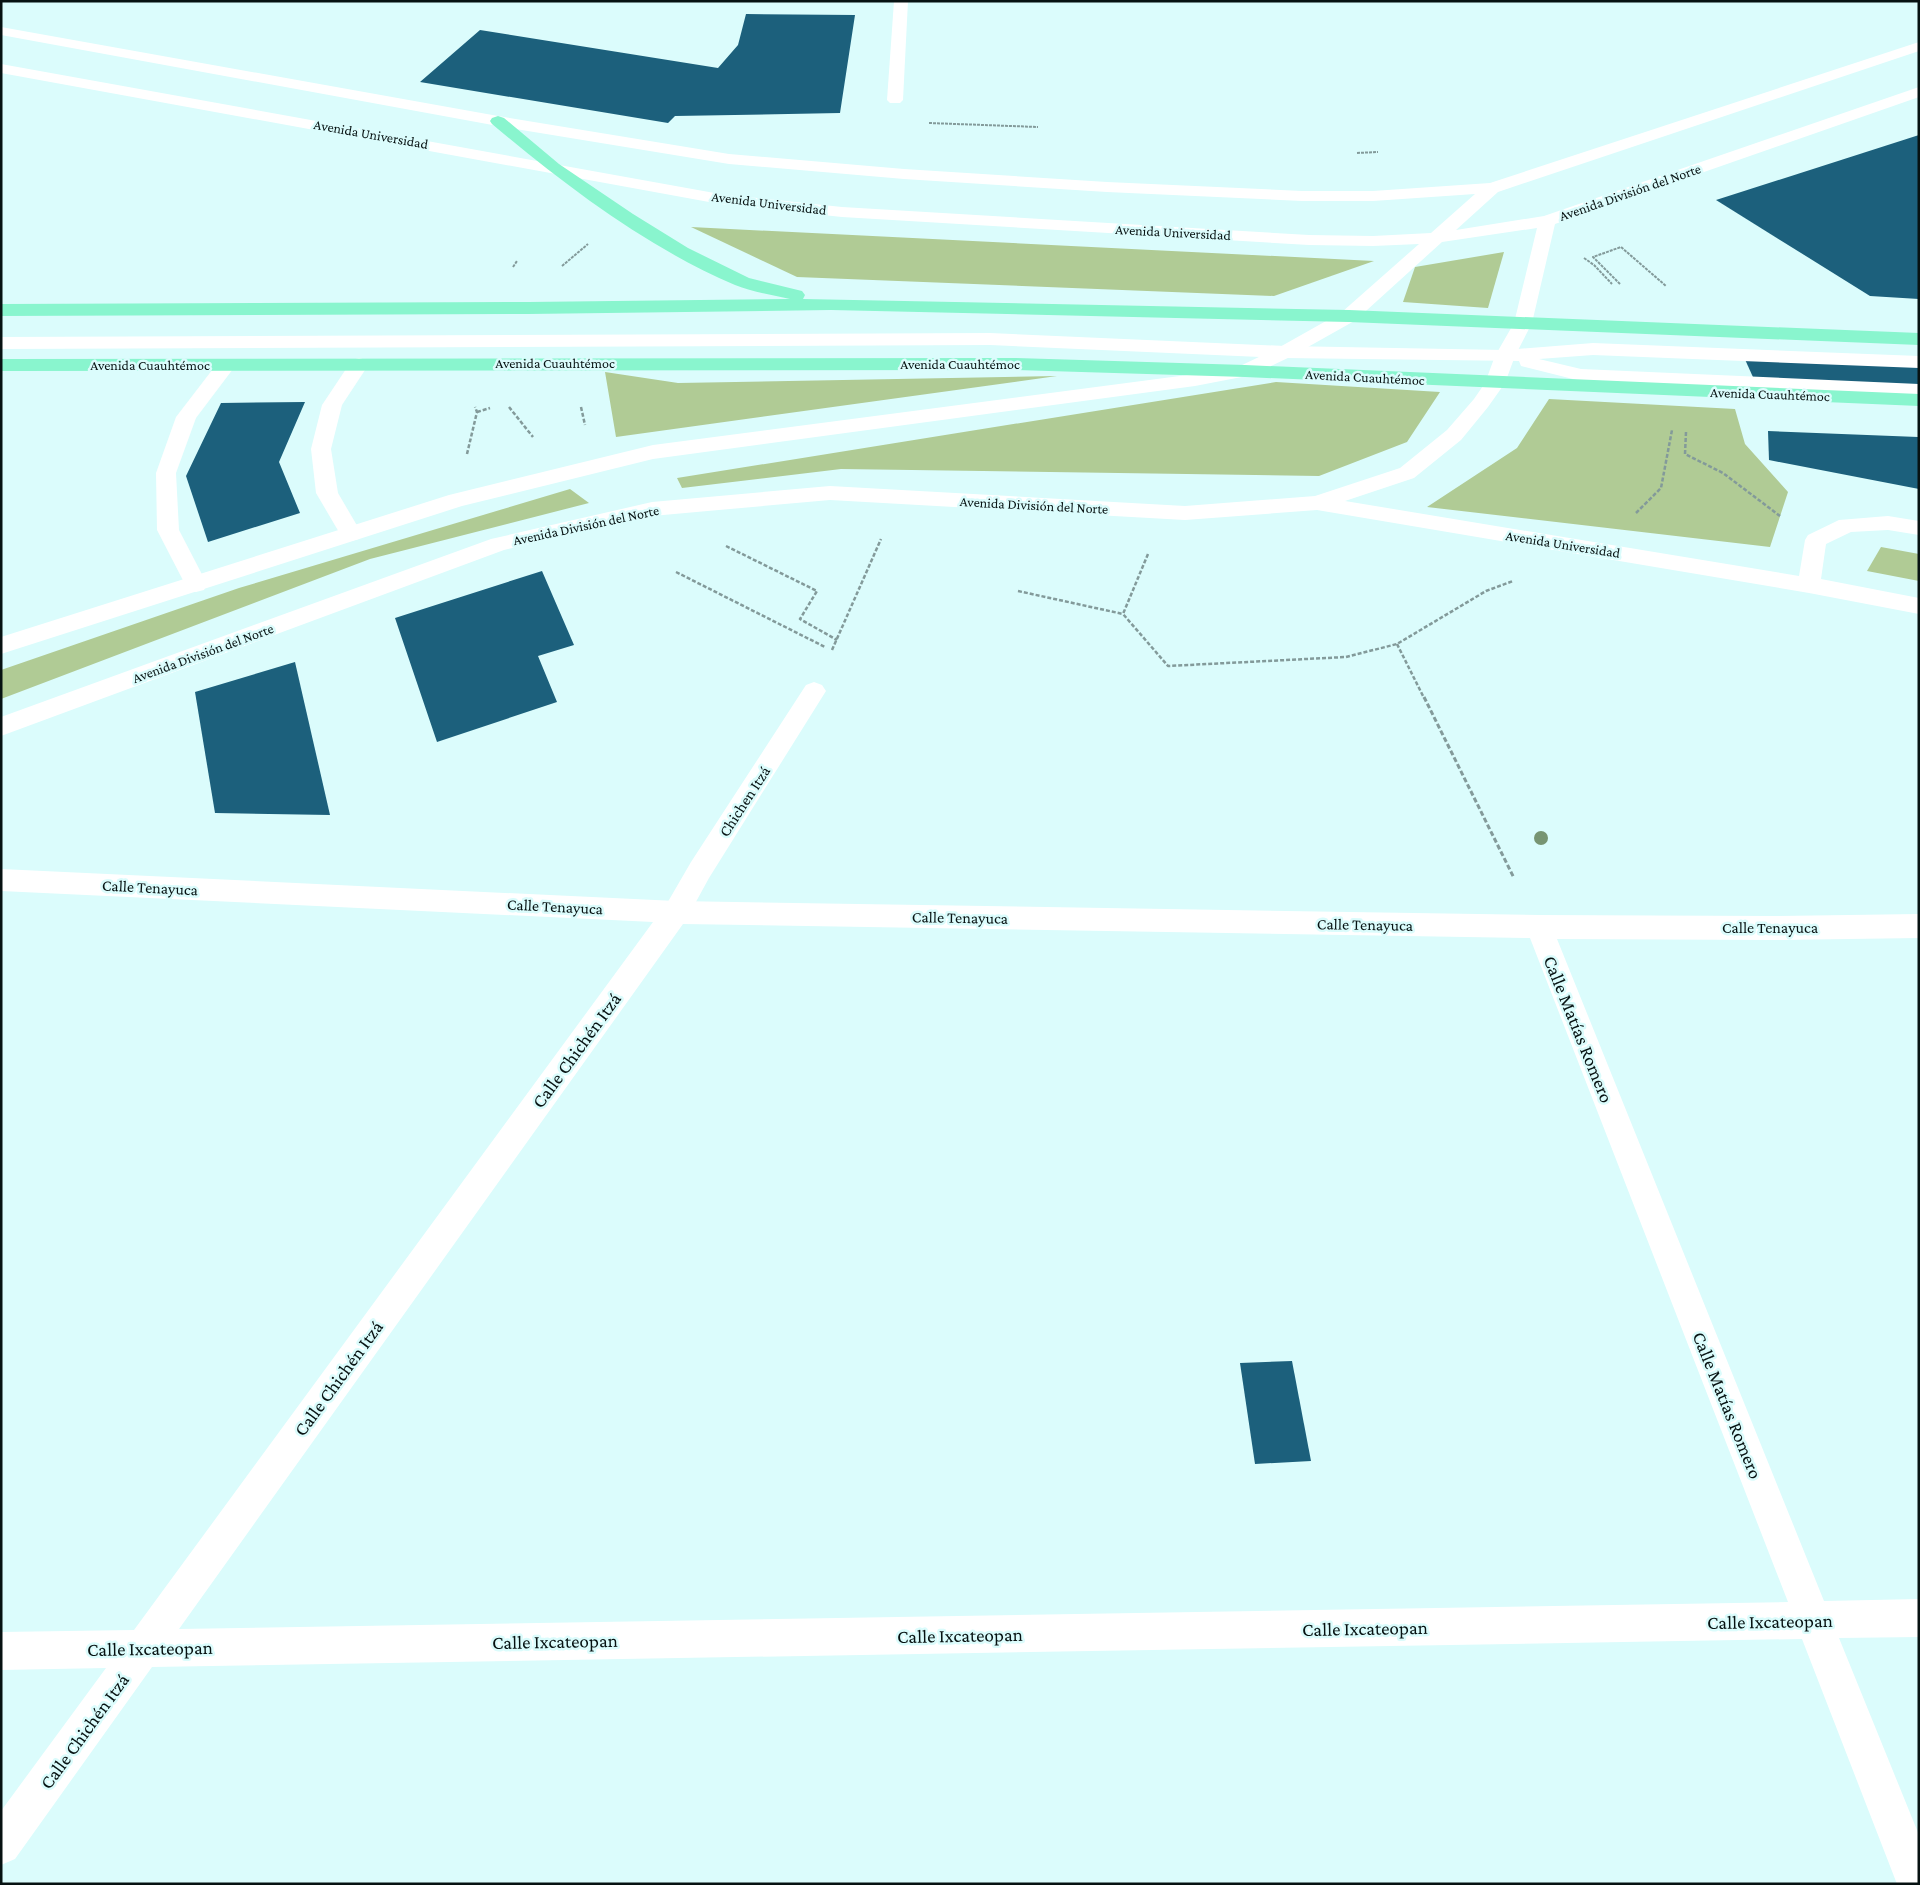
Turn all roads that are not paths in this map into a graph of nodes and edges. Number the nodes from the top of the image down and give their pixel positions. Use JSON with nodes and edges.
{"nodes":[{"id":1,"x":901,"y":1,"type":"edge"},
{"id":2,"x":1,"y":31,"type":"edge"},
{"id":3,"x":1919,"y":46,"type":"edge"},
{"id":4,"x":1,"y":68,"type":"edge"},
{"id":5,"x":1919,"y":92,"type":"edge"},
{"id":6,"x":894,"y":100,"type":"dead end"},
{"id":7,"x":498,"y":121,"type":"junction"},
{"id":8,"x":553,"y":167,"type":"junction"},
{"id":9,"x":1492,"y":188,"type":"junction"},
{"id":10,"x":1547,"y":221,"type":"junction"},
{"id":11,"x":1435,"y":238,"type":"junction"},
{"id":12,"x":831,"y":304,"type":"junction"},
{"id":13,"x":1,"y":310,"type":"edge"},
{"id":14,"x":1349,"y":316,"type":"junction"},
{"id":15,"x":1522,"y":323,"type":"junction"},
{"id":16,"x":1919,"y":339,"type":"edge"},
{"id":17,"x":1,"y":343,"type":"edge"},
{"id":18,"x":1285,"y":352,"type":"junction"},
{"id":19,"x":1505,"y":356,"type":"junction"},
{"id":20,"x":1919,"y":362,"type":"edge"},
{"id":21,"x":359,"y":364,"type":"junction"},
{"id":22,"x":1,"y":365,"type":"edge"},
{"id":23,"x":226,"y":365,"type":"junction"},
{"id":24,"x":1245,"y":371,"type":"junction"},
{"id":25,"x":1495,"y":382,"type":"junction"},
{"id":26,"x":1919,"y":390,"type":"edge"},
{"id":27,"x":1919,"y":400,"type":"edge"},
{"id":28,"x":1317,"y":503,"type":"junction"},
{"id":29,"x":1919,"y":528,"type":"edge"},
{"id":30,"x":351,"y":534,"type":"junction"},
{"id":31,"x":196,"y":584,"type":"junction"},
{"id":32,"x":1809,"y":585,"type":"junction"},
{"id":33,"x":1919,"y":606,"type":"edge"},
{"id":34,"x":1,"y":646,"type":"edge"},
{"id":35,"x":814,"y":692,"type":"dead end"},
{"id":36,"x":1,"y":727,"type":"edge"},
{"id":37,"x":1,"y":880,"type":"edge"},
{"id":38,"x":676,"y":912,"type":"junction"},
{"id":39,"x":1919,"y":926,"type":"edge"},
{"id":40,"x":1539,"y":927,"type":"junction"},
{"id":41,"x":1919,"y":1618,"type":"edge"},
{"id":42,"x":1813,"y":1620,"type":"junction"},
{"id":43,"x":143,"y":1649,"type":"junction"},
{"id":44,"x":1,"y":1650,"type":"edge"},
{"id":45,"x":1,"y":1845,"type":"edge"},
{"id":46,"x":1918,"y":1884,"type":"edge"}],
"edges":[{"from":1,"to":6,"type":"main road"},
{"from":2,"to":7,"type":"main road"},
{"from":3,"to":9,"type":"main road"},
{"from":4,"to":8,"type":"main road","name":"Avenida Universidad"},
{"from":5,"to":10,"type":"main road","name":"Avenida División del Norte"},
{"from":7,"to":8,"type":"main road"},
{"from":7,"to":9,"type":"main road"},
{"from":8,"to":11,"type":"main road","name":"Avenida Universidad"},
{"from":8,"to":12,"type":"main road"},
{"from":9,"to":11,"type":"main road"},
{"from":10,"to":11,"type":"main road","name":"Avenida Universidad"},
{"from":10,"to":15,"type":"main road","name":"Avenida División del Norte"},
{"from":11,"to":14,"type":"main road"},
{"from":12,"to":13,"type":"main road"},
{"from":12,"to":14,"type":"main road"},
{"from":14,"to":15,"type":"main road"},
{"from":14,"to":18,"type":"main road"},
{"from":15,"to":16,"type":"main road"},
{"from":15,"to":19,"type":"main road","name":"Avenida División del Norte"},
{"from":17,"to":18,"type":"main road"},
{"from":18,"to":19,"type":"main road"},
{"from":18,"to":24,"type":"main road"},
{"from":19,"to":20,"type":"main road"},
{"from":19,"to":25,"type":"main road","name":"Avenida División del Norte"},
{"from":19,"to":26,"type":"main road"},
{"from":21,"to":23,"type":"main road","name":"Avenida Cuauhtémoc"},
{"from":21,"to":24,"type":"main road","name":"Avenida Cuauhtémoc"},
{"from":21,"to":30,"type":"main road"},
{"from":22,"to":23,"type":"main road","name":"Avenida Cuauhtémoc"},
{"from":23,"to":31,"type":"main road"},
{"from":24,"to":25,"type":"main road","name":"Avenida Cuauhtémoc"},
{"from":24,"to":30,"type":"main road"},
{"from":25,"to":27,"type":"main road","name":"Avenida Cuauhtémoc"},
{"from":25,"to":28,"type":"main road","name":"Avenida División del Norte"},
{"from":28,"to":32,"type":"main road","name":"Avenida Universidad"},
{"from":28,"to":36,"type":"main road","name":"Avenida División del Norte"},
{"from":29,"to":32,"type":"main road"},
{"from":30,"to":31,"type":"main road"},
{"from":31,"to":34,"type":"main road"},
{"from":32,"to":33,"type":"main road","name":"Avenida Universidad"},
{"from":35,"to":38,"type":"main road","name":"Chichen Itzá"},
{"from":37,"to":38,"type":"main road","name":"Calle Tenayuca"},
{"from":38,"to":40,"type":"main road","name":"Calle Tenayuca"},
{"from":38,"to":43,"type":"main road","name":"Calle Chichén Itzá"},
{"from":39,"to":40,"type":"main road","name":"Calle Tenayuca"},
{"from":40,"to":42,"type":"main road","name":"Calle Matías Romero"},
{"from":41,"to":42,"type":"main road","name":"Calle Ixcateopan"},
{"from":42,"to":43,"type":"main road","name":"Calle Ixcateopan"},
{"from":42,"to":46,"type":"main road","name":"Calle Matías Romero"},
{"from":43,"to":44,"type":"main road","name":"Calle Ixcateopan"},
{"from":43,"to":45,"type":"main road","name":"Calle Chichén Itzá"}]}
